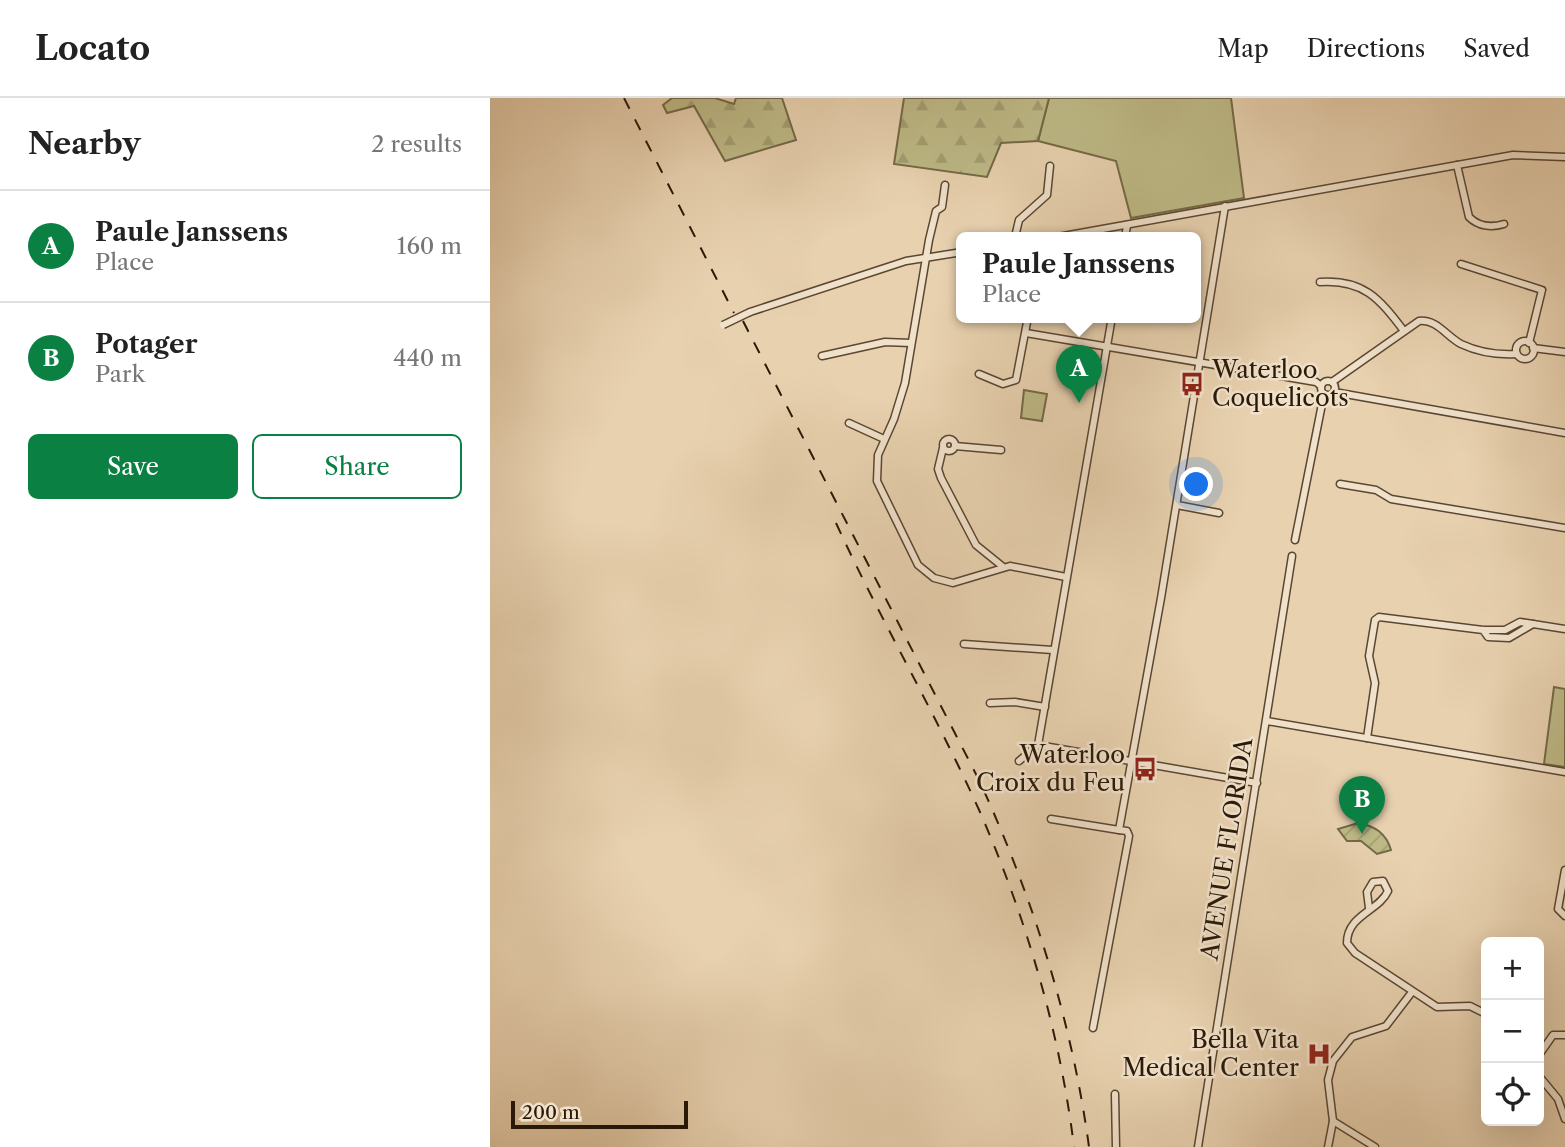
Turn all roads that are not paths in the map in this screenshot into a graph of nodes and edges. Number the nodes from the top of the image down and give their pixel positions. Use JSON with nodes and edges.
{"nodes":[{"id":1,"x":1565,"y":157,"type":"edge"},
{"id":2,"x":1457,"y":165,"type":"junction"},
{"id":3,"x":1050,"y":166,"type":"dead end"},
{"id":4,"x":945,"y":185,"type":"dead end"},
{"id":5,"x":1225,"y":206,"type":"junction"},
{"id":6,"x":1504,"y":224,"type":"dead end"},
{"id":7,"x":1127,"y":226,"type":"junction"},
{"id":8,"x":1016,"y":232,"type":"edge"},
{"id":9,"x":1089,"y":232,"type":"edge"},
{"id":10,"x":1126,"y":232,"type":"edge"},
{"id":11,"x":956,"y":253,"type":"edge"},
{"id":12,"x":926,"y":259,"type":"junction"},
{"id":13,"x":1461,"y":264,"type":"dead end"},
{"id":14,"x":1320,"y":282,"type":"dead end"},
{"id":15,"x":1027,"y":323,"type":"edge"},
{"id":16,"x":1111,"y":323,"type":"edge"},
{"id":17,"x":723,"y":325,"type":"dead end"},
{"id":18,"x":1404,"y":331,"type":"junction"},
{"id":19,"x":1026,"y":333,"type":"junction"},
{"id":20,"x":911,"y":344,"type":"junction"},
{"id":21,"x":1531,"y":345,"type":"junction"},
{"id":22,"x":1108,"y":347,"type":"junction"},
{"id":23,"x":1565,"y":352,"type":"edge"},
{"id":24,"x":1516,"y":354,"type":"junction"},
{"id":25,"x":822,"y":356,"type":"dead end"},
{"id":26,"x":1199,"y":362,"type":"junction"},
{"id":27,"x":979,"y":374,"type":"dead end"},
{"id":28,"x":1332,"y":382,"type":"junction"},
{"id":29,"x":1321,"y":386,"type":"junction"},
{"id":30,"x":1334,"y":392,"type":"junction"},
{"id":31,"x":1324,"y":394,"type":"junction"},
{"id":32,"x":849,"y":423,"type":"dead end"},
{"id":33,"x":1565,"y":433,"type":"edge"},
{"id":34,"x":884,"y":439,"type":"junction"},
{"id":35,"x":1001,"y":450,"type":"dead end"},
{"id":36,"x":1340,"y":484,"type":"dead end"},
{"id":37,"x":1177,"y":505,"type":"junction"},
{"id":38,"x":1219,"y":513,"type":"dead end"},
{"id":39,"x":1565,"y":528,"type":"edge"},
{"id":40,"x":1295,"y":540,"type":"dead end"},
{"id":41,"x":984,"y":554,"type":"junction"},
{"id":42,"x":1292,"y":556,"type":"dead end"},
{"id":43,"x":1002,"y":566,"type":"junction"},
{"id":44,"x":986,"y":572,"type":"junction"},
{"id":45,"x":1066,"y":577,"type":"junction"},
{"id":46,"x":1532,"y":624,"type":"junction"},
{"id":47,"x":1565,"y":629,"type":"edge"},
{"id":48,"x":1483,"y":630,"type":"junction"},
{"id":49,"x":1505,"y":630,"type":"junction"},
{"id":50,"x":1509,"y":638,"type":"junction"},
{"id":51,"x":964,"y":643,"type":"dead end"},
{"id":52,"x":1053,"y":650,"type":"junction"},
{"id":53,"x":990,"y":703,"type":"dead end"},
{"id":54,"x":1045,"y":707,"type":"junction"},
{"id":55,"x":1267,"y":721,"type":"junction"},
{"id":56,"x":1367,"y":738,"type":"junction"},
{"id":57,"x":1038,"y":745,"type":"junction"},
{"id":58,"x":1019,"y":761,"type":"dead end"},
{"id":59,"x":1131,"y":762,"type":"junction"},
{"id":60,"x":1565,"y":772,"type":"edge"},
{"id":61,"x":1257,"y":783,"type":"junction"},
{"id":62,"x":1051,"y":819,"type":"dead end"},
{"id":63,"x":1119,"y":830,"type":"junction"},
{"id":64,"x":1565,"y":870,"type":"edge"},
{"id":65,"x":1369,"y":908,"type":"junction"},
{"id":66,"x":1565,"y":916,"type":"edge"},
{"id":67,"x":1412,"y":992,"type":"junction"},
{"id":68,"x":1481,"y":1011,"type":"edge"},
{"id":69,"x":1093,"y":1028,"type":"dead end"},
{"id":70,"x":1565,"y":1035,"type":"edge"},
{"id":71,"x":1544,"y":1046,"type":"edge"},
{"id":72,"x":1544,"y":1082,"type":"edge"},
{"id":73,"x":1115,"y":1094,"type":"dead end"},
{"id":74,"x":1565,"y":1119,"type":"edge"},
{"id":75,"x":1333,"y":1121,"type":"junction"},
{"id":76,"x":1116,"y":1147,"type":"edge"},
{"id":77,"x":1198,"y":1147,"type":"edge"},
{"id":78,"x":1328,"y":1147,"type":"edge"},
{"id":79,"x":1375,"y":1147,"type":"edge"}],
"edges":[{"from":1,"to":2,"type":"street"},
{"from":2,"to":5,"type":"street"},
{"from":2,"to":6,"type":"street"},
{"from":3,"to":8,"type":"street"},
{"from":4,"to":12,"type":"street"},
{"from":5,"to":7,"type":"street"},
{"from":5,"to":26,"type":"street"},
{"from":7,"to":9,"type":"street"},
{"from":7,"to":10,"type":"street"},
{"from":11,"to":12,"type":"street"},
{"from":12,"to":17,"type":"street","bridge":true},
{"from":12,"to":20,"type":"street"},
{"from":13,"to":21,"type":"street"},
{"from":14,"to":18,"type":"street"},
{"from":15,"to":19,"type":"street"},
{"from":16,"to":22,"type":"street"},
{"from":18,"to":24,"type":"street"},
{"from":18,"to":28,"type":"street"},
{"from":19,"to":22,"type":"street"},
{"from":19,"to":27,"type":"street"},
{"from":20,"to":25,"type":"street"},
{"from":20,"to":34,"type":"street"},
{"from":21,"to":23,"type":"street"},
{"from":21,"to":24,"type":"street"},
{"from":21,"to":24,"type":"street"},
{"from":22,"to":26,"type":"street"},
{"from":22,"to":45,"type":"street"},
{"from":26,"to":29,"type":"street"},
{"from":26,"to":37,"type":"street"},
{"from":28,"to":29,"type":"street"},
{"from":28,"to":30,"type":"street"},
{"from":29,"to":31,"type":"street"},
{"from":30,"to":31,"type":"street"},
{"from":30,"to":33,"type":"street"},
{"from":31,"to":40,"type":"street"},
{"from":32,"to":34,"type":"street"},
{"from":34,"to":44,"type":"street"},
{"from":35,"to":41,"type":"street"},
{"from":36,"to":39,"type":"street"},
{"from":37,"to":38,"type":"street"},
{"from":37,"to":59,"type":"street"},
{"from":41,"to":43,"type":"street"},
{"from":41,"to":44,"type":"street"},
{"from":42,"to":55,"type":"street","name":"AVENUE FLORIDA"},
{"from":43,"to":44,"type":"street"},
{"from":43,"to":45,"type":"street"},
{"from":45,"to":52,"type":"street"},
{"from":46,"to":47,"type":"street"},
{"from":46,"to":49,"type":"street"},
{"from":46,"to":50,"type":"street"},
{"from":48,"to":49,"type":"street"},
{"from":48,"to":50,"type":"street"},
{"from":48,"to":56,"type":"street"},
{"from":49,"to":50,"type":"street"},
{"from":51,"to":52,"type":"street"},
{"from":52,"to":54,"type":"street"},
{"from":53,"to":54,"type":"street"},
{"from":54,"to":57,"type":"street"},
{"from":55,"to":56,"type":"street"},
{"from":55,"to":61,"type":"street","name":"AVENUE FLORIDA"},
{"from":56,"to":60,"type":"street"},
{"from":57,"to":58,"type":"street"},
{"from":57,"to":59,"type":"street"},
{"from":59,"to":61,"type":"street"},
{"from":59,"to":63,"type":"street"},
{"from":61,"to":77,"type":"street","name":"AVENUE FLORIDA"},
{"from":62,"to":63,"type":"street"},
{"from":63,"to":69,"type":"street"},
{"from":64,"to":66,"type":"street"},
{"from":65,"to":65,"type":"street"},
{"from":65,"to":67,"type":"street"},
{"from":67,"to":68,"type":"street"},
{"from":67,"to":75,"type":"street"},
{"from":70,"to":71,"type":"street"},
{"from":72,"to":74,"type":"street"},
{"from":73,"to":76,"type":"street"},
{"from":75,"to":78,"type":"street"},
{"from":75,"to":79,"type":"street"}]}
